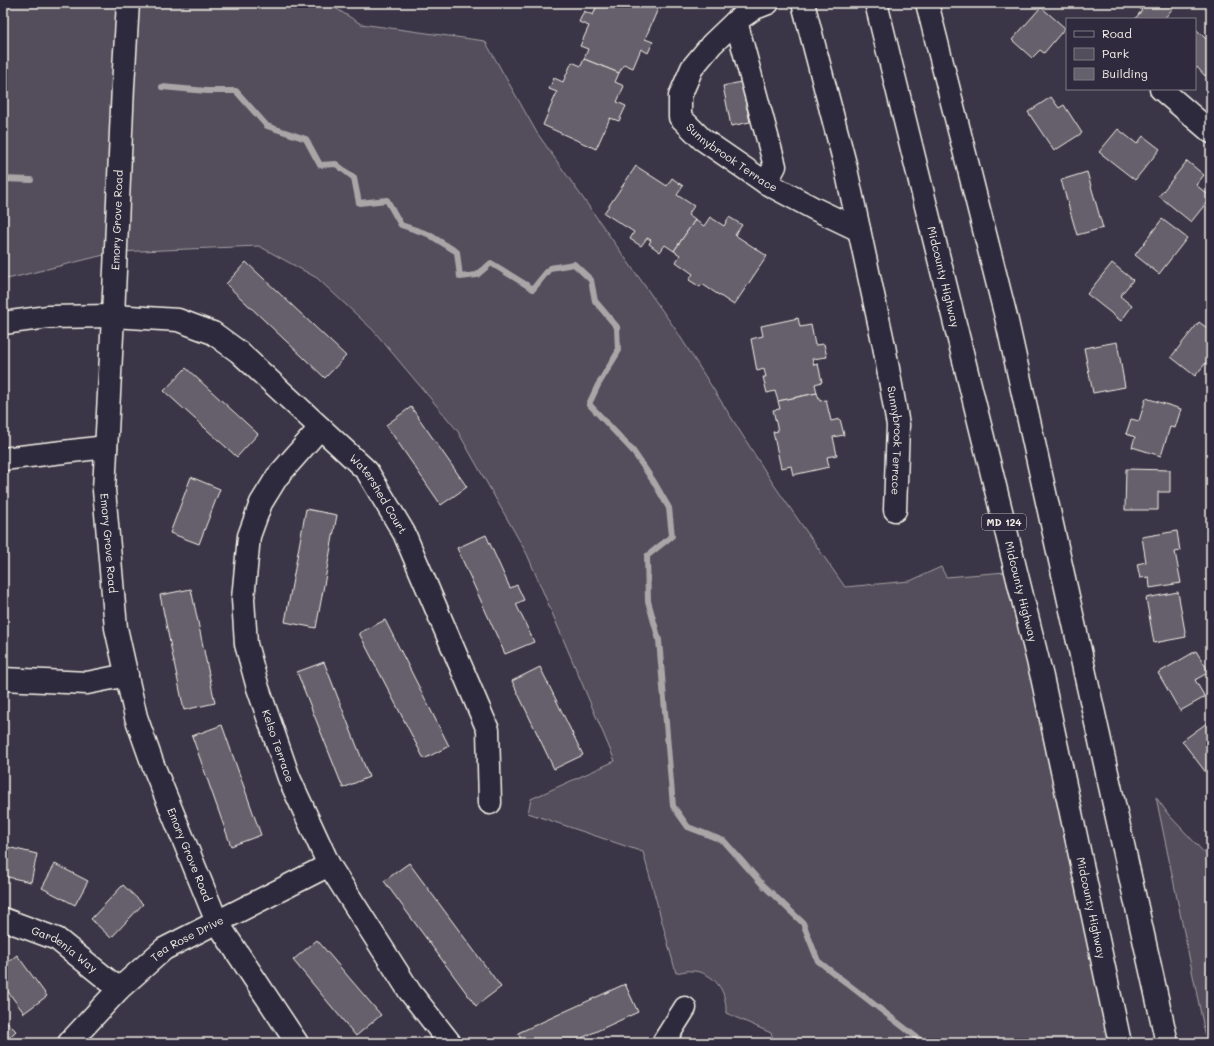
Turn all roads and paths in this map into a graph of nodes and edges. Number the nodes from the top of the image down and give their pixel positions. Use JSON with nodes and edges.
{"nodes":[{"id":1,"x":128,"y":3,"type":"edge"},
{"id":2,"x":768,"y":3,"type":"edge"},
{"id":3,"x":802,"y":3,"type":"edge"},
{"id":4,"x":876,"y":3,"type":"edge"},
{"id":5,"x":927,"y":3,"type":"edge"},
{"id":6,"x":736,"y":21,"type":"junction"},
{"id":7,"x":1162,"y":90,"type":"edge"},
{"id":8,"x":1211,"y":132,"type":"edge"},
{"id":9,"x":766,"y":183,"type":"junction"},
{"id":10,"x":859,"y":230,"type":"junction"},
{"id":11,"x":113,"y":316,"type":"junction"},
{"id":12,"x":3,"y":323,"type":"edge"},
{"id":13,"x":320,"y":428,"type":"junction"},
{"id":14,"x":106,"y":447,"type":"junction"},
{"id":15,"x":3,"y":458,"type":"edge"},
{"id":16,"x":895,"y":510,"type":"dead end"},
{"id":17,"x":127,"y":675,"type":"junction"},
{"id":18,"x":3,"y":679,"type":"edge"},
{"id":19,"x":490,"y":803,"type":"dead end"},
{"id":20,"x":329,"y":865,"type":"junction"},
{"id":21,"x":3,"y":919,"type":"edge"},
{"id":22,"x":217,"y":922,"type":"junction"},
{"id":23,"x":119,"y":989,"type":"junction"},
{"id":24,"x":685,"y":1008,"type":"dead end"},
{"id":25,"x":69,"y":1043,"type":"edge"},
{"id":26,"x":297,"y":1043,"type":"edge"},
{"id":27,"x":450,"y":1043,"type":"edge"},
{"id":28,"x":663,"y":1043,"type":"edge"},
{"id":29,"x":1120,"y":1043,"type":"edge"},
{"id":30,"x":1167,"y":1043,"type":"edge"}],
"edges":[{"from":1,"to":11,"type":"street","name":"Emory Grove Road"},
{"from":2,"to":6,"type":"street","name":"Sunnybrook Terrace"},
{"from":3,"to":10,"type":"street","name":"Sunnybrook Terrace"},
{"from":4,"to":29,"type":"street","name":"Midcounty Highway","number":"MD 124"},
{"from":5,"to":30,"type":"street"},
{"from":6,"to":9,"type":"street"},
{"from":6,"to":9,"type":"street","name":"Sunnybrook Terrace"},
{"from":7,"to":8,"type":"street"},
{"from":9,"to":10,"type":"street","name":"Sunnybrook Terrace"},
{"from":10,"to":16,"type":"street","name":"Sunnybrook Terrace"},
{"from":11,"to":12,"type":"street","name":"Watershed Court"},
{"from":11,"to":13,"type":"street","name":"Watershed Court"},
{"from":11,"to":14,"type":"street","name":"Emory Grove Road"},
{"from":13,"to":19,"type":"street","name":"Watershed Court"},
{"from":13,"to":20,"type":"street","name":"Kelso Terrace"},
{"from":14,"to":15,"type":"street"},
{"from":14,"to":17,"type":"street","name":"Emory Grove Road"},
{"from":17,"to":18,"type":"street"},
{"from":17,"to":22,"type":"street","name":"Emory Grove Road"},
{"from":20,"to":22,"type":"street","name":"Tea Rose Drive"},
{"from":20,"to":27,"type":"street","name":"Kelso Terrace"},
{"from":21,"to":23,"type":"street","name":"Gardenia Way"},
{"from":22,"to":23,"type":"street","name":"Tea Rose Drive"},
{"from":22,"to":26,"type":"street","name":"Emory Grove Road"},
{"from":23,"to":25,"type":"street","name":"Tea Rose Drive"},
{"from":24,"to":28,"type":"street"}]}
